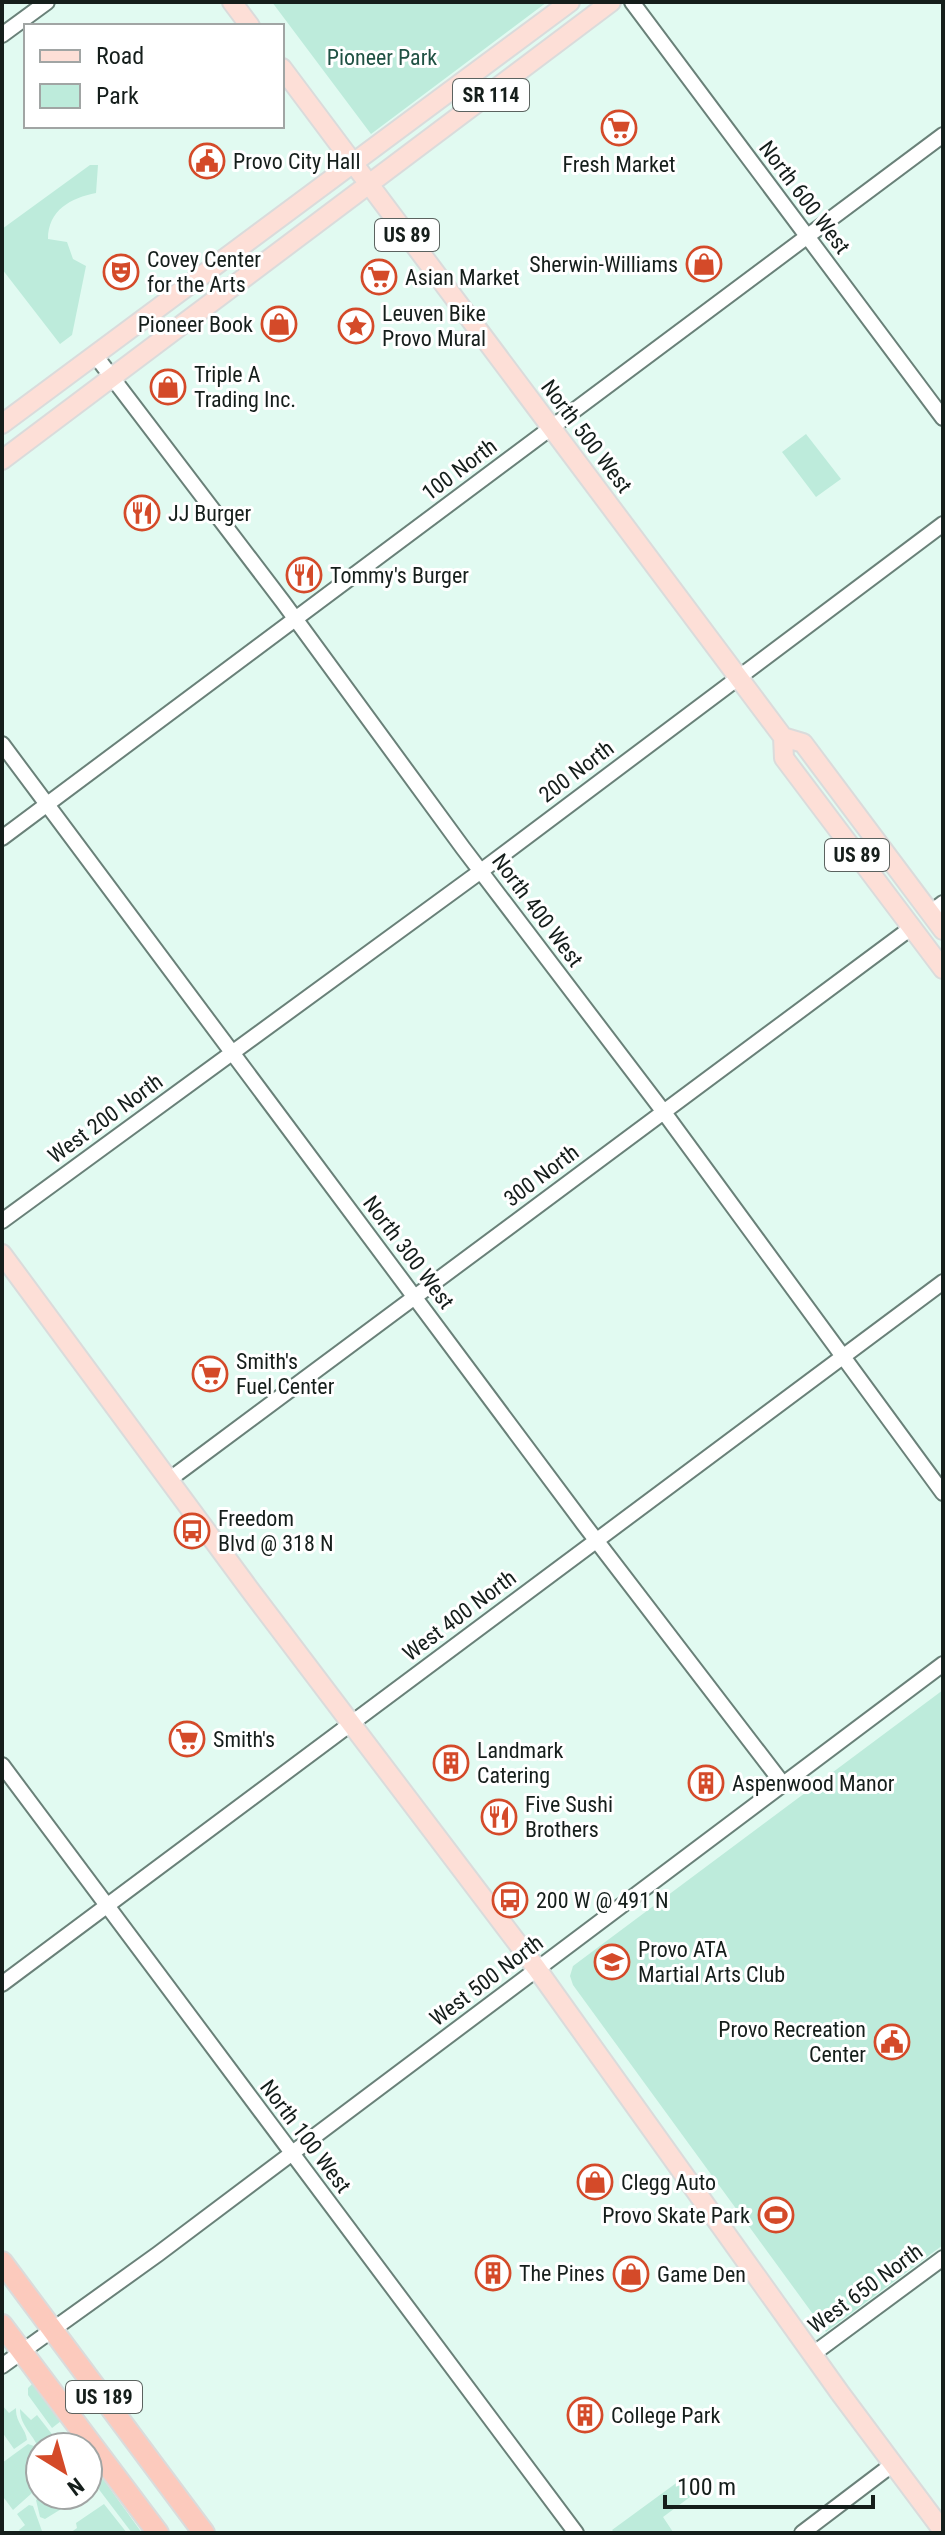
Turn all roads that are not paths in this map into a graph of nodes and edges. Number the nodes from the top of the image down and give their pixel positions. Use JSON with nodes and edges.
{"nodes":[{"id":1,"x":47,"y":2,"type":"edge"},
{"id":2,"x":232,"y":2,"type":"edge"},
{"id":3,"x":570,"y":2,"type":"edge"},
{"id":4,"x":611,"y":2,"type":"edge"},
{"id":5,"x":632,"y":2,"type":"edge"},
{"id":6,"x":248,"y":24,"type":"edge"},
{"id":7,"x":2,"y":35,"type":"edge"},
{"id":8,"x":284,"y":71,"type":"edge"},
{"id":9,"x":943,"y":135,"type":"edge"},
{"id":10,"x":353,"y":163,"type":"junction"},
{"id":11,"x":369,"y":186,"type":"junction"},
{"id":12,"x":808,"y":235,"type":"junction"},
{"id":13,"x":95,"y":355,"type":"junction"},
{"id":14,"x":112,"y":378,"type":"junction"},
{"id":15,"x":943,"y":418,"type":"edge"},
{"id":16,"x":2,"y":424,"type":"edge"},
{"id":17,"x":550,"y":427,"type":"junction"},
{"id":18,"x":2,"y":460,"type":"edge"},
{"id":19,"x":943,"y":524,"type":"edge"},
{"id":20,"x":296,"y":619,"type":"junction"},
{"id":21,"x":738,"y":678,"type":"junction"},
{"id":22,"x":783,"y":737,"type":"junction"},
{"id":23,"x":2,"y":744,"type":"edge"},
{"id":24,"x":47,"y":805,"type":"junction"},
{"id":25,"x":2,"y":838,"type":"edge"},
{"id":26,"x":481,"y":871,"type":"junction"},
{"id":27,"x":936,"y":908,"type":"edge"},
{"id":28,"x":911,"y":928,"type":"junction"},
{"id":29,"x":943,"y":930,"type":"edge"},
{"id":30,"x":943,"y":969,"type":"edge"},
{"id":31,"x":235,"y":1052,"type":"junction"},
{"id":32,"x":663,"y":1111,"type":"junction"},
{"id":33,"x":2,"y":1221,"type":"edge"},
{"id":34,"x":2,"y":1254,"type":"edge"},
{"id":35,"x":943,"y":1282,"type":"edge"},
{"id":36,"x":416,"y":1298,"type":"junction"},
{"id":37,"x":842,"y":1358,"type":"junction"},
{"id":38,"x":170,"y":1479,"type":"junction"},
{"id":39,"x":943,"y":1493,"type":"edge"},
{"id":40,"x":597,"y":1541,"type":"junction"},
{"id":41,"x":943,"y":1664,"type":"edge"},
{"id":42,"x":350,"y":1723,"type":"junction"},
{"id":43,"x":2,"y":1765,"type":"edge"},
{"id":44,"x":783,"y":1784,"type":"junction"},
{"id":45,"x":107,"y":1906,"type":"junction"},
{"id":46,"x":537,"y":1969,"type":"junction"},
{"id":47,"x":2,"y":1984,"type":"edge"},
{"id":48,"x":292,"y":2153,"type":"junction"},
{"id":49,"x":943,"y":2258,"type":"edge"},
{"id":50,"x":2,"y":2262,"type":"edge"},
{"id":51,"x":2,"y":2325,"type":"edge"},
{"id":52,"x":53,"y":2328,"type":"junction"},
{"id":53,"x":22,"y":2351,"type":"junction"},
{"id":54,"x":813,"y":2354,"type":"junction"},
{"id":55,"x":2,"y":2366,"type":"edge"},
{"id":56,"x":893,"y":2464,"type":"junction"},
{"id":57,"x":943,"y":2531,"type":"edge"},
{"id":58,"x":158,"y":2533,"type":"edge"},
{"id":59,"x":204,"y":2533,"type":"edge"},
{"id":60,"x":576,"y":2533,"type":"edge"},
{"id":61,"x":802,"y":2533,"type":"edge"}],
"edges":[{"from":1,"to":7,"type":"street"},
{"from":2,"to":6,"type":"main road"},
{"from":3,"to":10,"type":"main road","number":"SR 114"},
{"from":4,"to":11,"type":"main road","number":"SR 114"},
{"from":5,"to":12,"type":"street","name":"North 600 West"},
{"from":8,"to":10,"type":"main road","number":"US 89"},
{"from":9,"to":12,"type":"street","name":"100 North"},
{"from":10,"to":11,"type":"main road","name":"North 500 West","number":"US 89"},
{"from":10,"to":13,"type":"main road"},
{"from":11,"to":14,"type":"main road"},
{"from":11,"to":17,"type":"main road","name":"North 500 West","number":"US 89"},
{"from":12,"to":15,"type":"street","name":"North 600 West"},
{"from":12,"to":17,"type":"street","name":"100 North"},
{"from":13,"to":14,"type":"street","name":"North 400 West"},
{"from":13,"to":16,"type":"main road"},
{"from":14,"to":18,"type":"main road"},
{"from":14,"to":20,"type":"street","name":"North 400 West"},
{"from":17,"to":20,"type":"street","name":"100 North"},
{"from":17,"to":21,"type":"main road","name":"North 500 West","number":"US 89"},
{"from":19,"to":21,"type":"street","name":"200 North"},
{"from":20,"to":24,"type":"street","name":"100 North"},
{"from":20,"to":26,"type":"street","name":"North 400 West"},
{"from":21,"to":22,"type":"main road","name":"North 500 West","number":"US 89"},
{"from":21,"to":26,"type":"street","name":"200 North"},
{"from":22,"to":27,"type":"main road","name":"North 500 West","number":"US 89"},
{"from":22,"to":28,"type":"main road","name":"North 500 West","number":"US 89"},
{"from":23,"to":24,"type":"street","name":"North 300 West"},
{"from":24,"to":25,"type":"street","name":"100 North"},
{"from":24,"to":31,"type":"street","name":"North 300 West"},
{"from":26,"to":31,"type":"street","name":"200 North"},
{"from":26,"to":32,"type":"street","name":"North 400 West"},
{"from":27,"to":29,"type":"main road","name":"North 500 West","number":"US 89"},
{"from":28,"to":30,"type":"main road","name":"North 500 West","number":"US 89"},
{"from":28,"to":32,"type":"street","name":"300 North"},
{"from":31,"to":33,"type":"street","name":"West 200 North"},
{"from":31,"to":36,"type":"street","name":"North 300 West"},
{"from":32,"to":36,"type":"street","name":"300 North"},
{"from":32,"to":37,"type":"street","name":"North 400 West"},
{"from":34,"to":38,"type":"main road"},
{"from":35,"to":37,"type":"street","name":"West 400 North"},
{"from":36,"to":38,"type":"street","name":"300 North"},
{"from":36,"to":40,"type":"street","name":"North 300 West"},
{"from":37,"to":39,"type":"street","name":"North 400 West"},
{"from":37,"to":40,"type":"street","name":"West 400 North"},
{"from":38,"to":42,"type":"main road"},
{"from":40,"to":42,"type":"street","name":"West 400 North"},
{"from":40,"to":44,"type":"street","name":"North 300 West"},
{"from":41,"to":44,"type":"street","name":"West 500 North"},
{"from":42,"to":45,"type":"street","name":"West 400 North"},
{"from":42,"to":46,"type":"main road"},
{"from":43,"to":45,"type":"street","name":"North 100 West"},
{"from":44,"to":46,"type":"street","name":"West 500 North"},
{"from":45,"to":47,"type":"street","name":"West 400 North"},
{"from":45,"to":48,"type":"street","name":"North 100 West"},
{"from":46,"to":48,"type":"street","name":"West 500 North"},
{"from":46,"to":54,"type":"main road"},
{"from":48,"to":52,"type":"street","name":"West 500 North"},
{"from":48,"to":60,"type":"street","name":"North 100 West"},
{"from":49,"to":54,"type":"street","name":"West 650 North"},
{"from":50,"to":52,"type":"highway","number":"US 189"},
{"from":51,"to":53,"type":"highway","number":"US 189"},
{"from":52,"to":53,"type":"street","name":"West 500 North"},
{"from":52,"to":59,"type":"highway","number":"US 189"},
{"from":53,"to":55,"type":"street","name":"West 500 North"},
{"from":53,"to":58,"type":"highway","number":"US 189"},
{"from":54,"to":56,"type":"main road"},
{"from":56,"to":57,"type":"main road"},
{"from":56,"to":61,"type":"street"}]}
